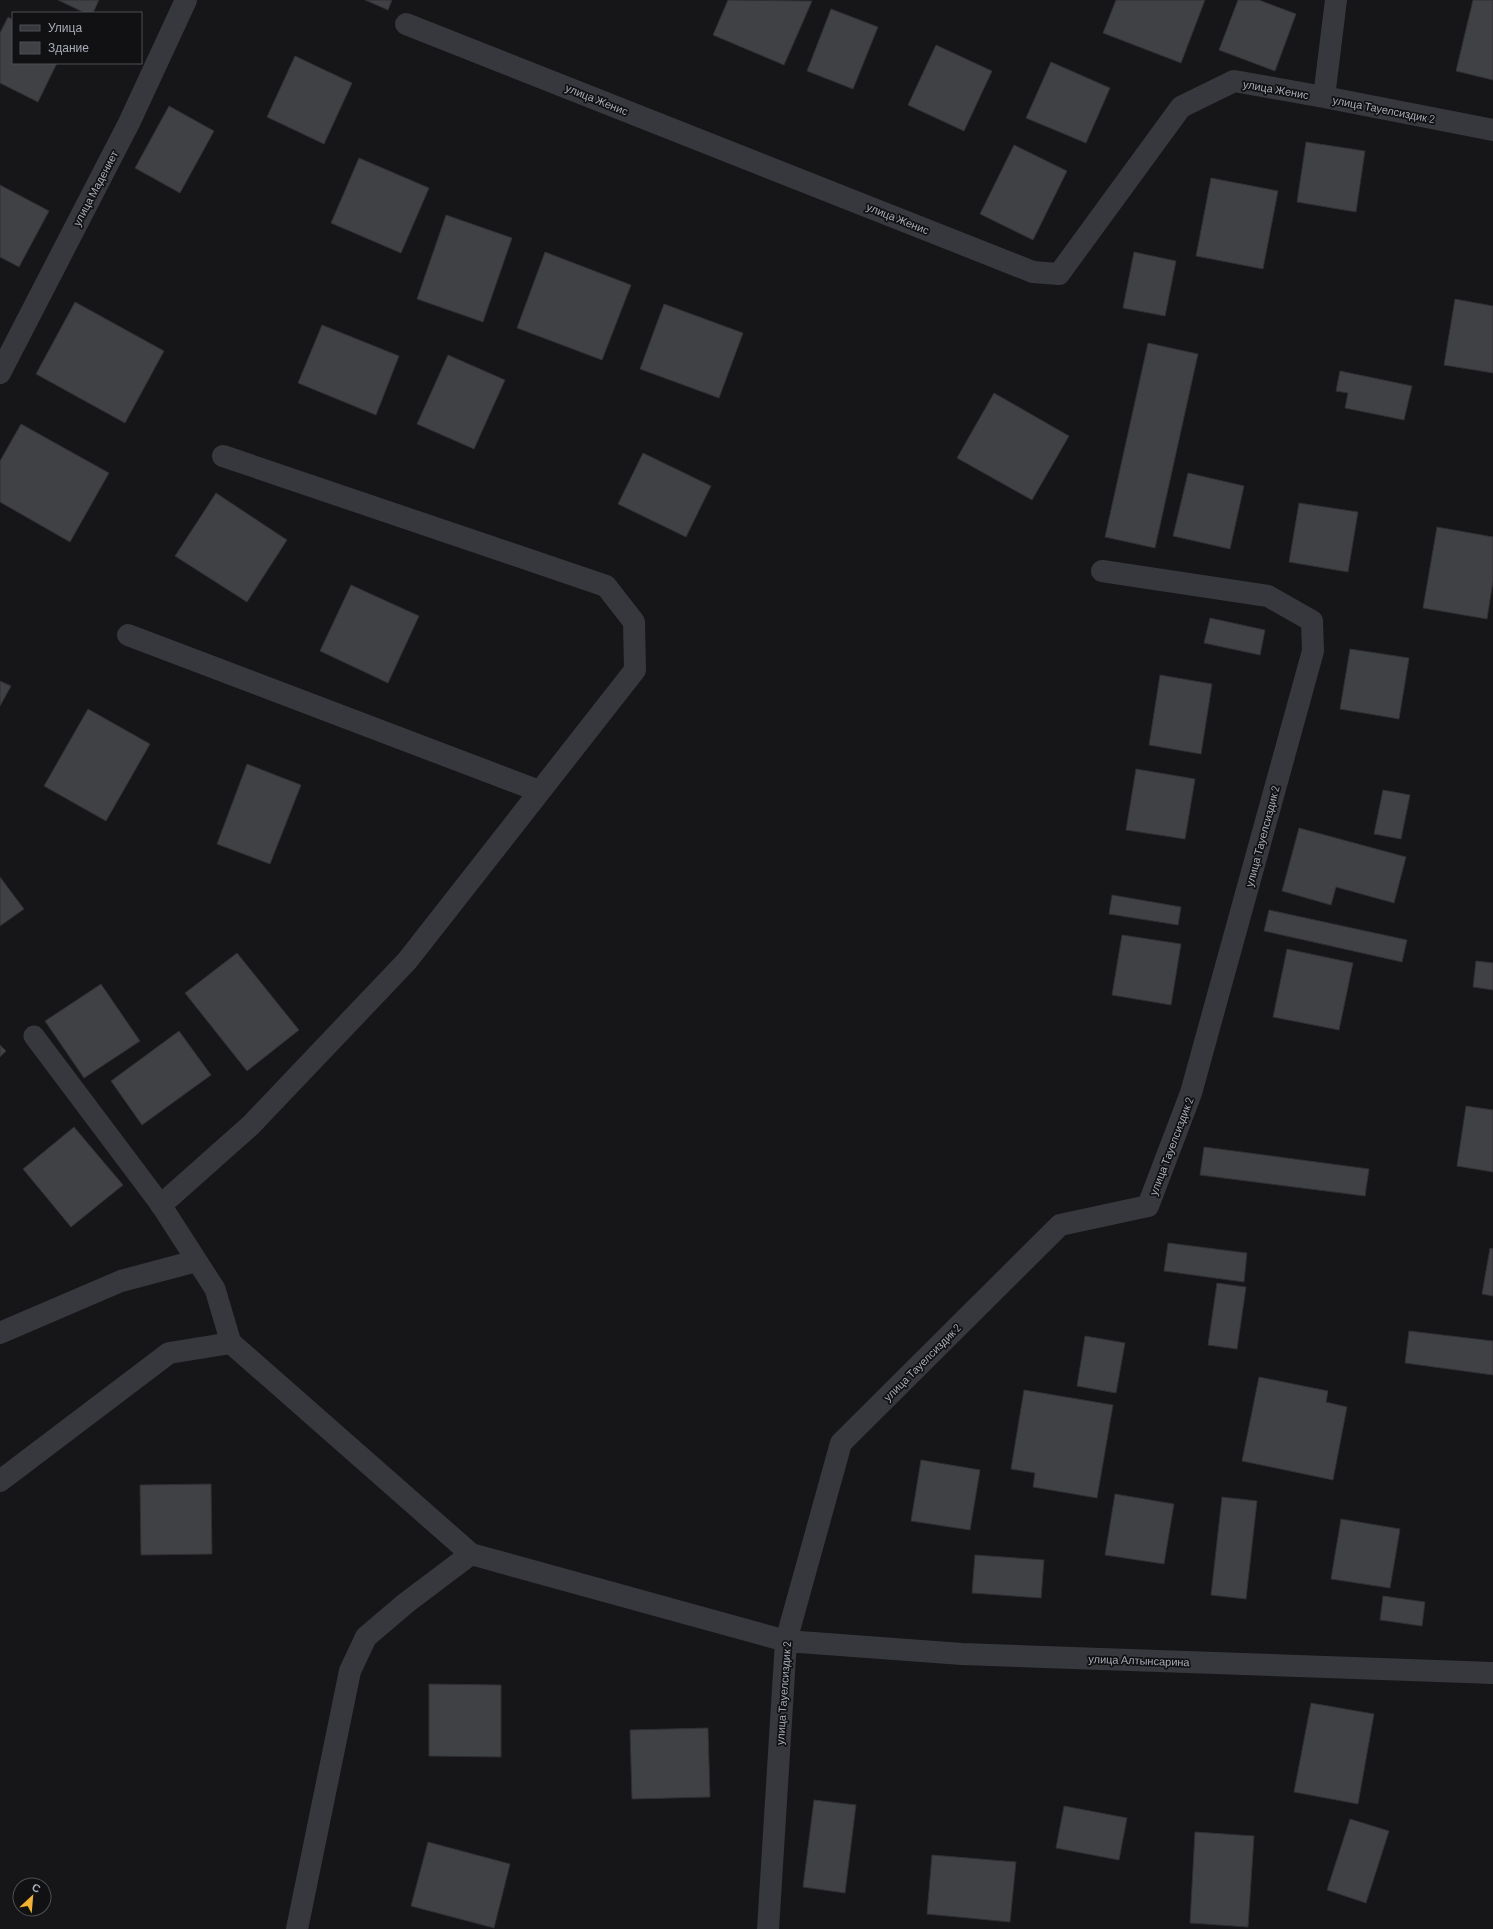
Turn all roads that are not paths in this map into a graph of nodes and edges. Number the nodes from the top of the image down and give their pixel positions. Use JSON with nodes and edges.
{"nodes":[{"id":1,"x":186,"y":0,"type":"edge"},
{"id":2,"x":1336,"y":0,"type":"edge"},
{"id":3,"x":406,"y":24,"type":"dead end"},
{"id":4,"x":1324,"y":97,"type":"junction"},
{"id":5,"x":1493,"y":130,"type":"edge"},
{"id":6,"x":0,"y":373,"type":"edge"},
{"id":7,"x":223,"y":456,"type":"dead end"},
{"id":8,"x":1102,"y":571,"type":"dead end"},
{"id":9,"x":128,"y":635,"type":"dead end"},
{"id":10,"x":538,"y":791,"type":"junction"},
{"id":11,"x":34,"y":1036,"type":"dead end"},
{"id":12,"x":161,"y":1205,"type":"junction"},
{"id":13,"x":196,"y":1261,"type":"junction"},
{"id":14,"x":0,"y":1333,"type":"edge"},
{"id":15,"x":231,"y":1344,"type":"junction"},
{"id":16,"x":0,"y":1481,"type":"edge"},
{"id":17,"x":471,"y":1554,"type":"junction"},
{"id":18,"x":786,"y":1641,"type":"junction"},
{"id":19,"x":1493,"y":1673,"type":"edge"},
{"id":20,"x":297,"y":1929,"type":"edge"},
{"id":21,"x":768,"y":1929,"type":"edge"}],
"edges":[{"from":1,"to":6,"type":"street","name":"улица Мадениет"},
{"from":2,"to":4,"type":"street","name":"улица Тауелсиздик 2"},
{"from":3,"to":4,"type":"street","name":"улица Женис"},
{"from":4,"to":5,"type":"street","name":"улица Тауелсиздик 2"},
{"from":7,"to":10,"type":"street"},
{"from":8,"to":18,"type":"street","name":"улица Тауелсиздик 2"},
{"from":9,"to":10,"type":"street"},
{"from":10,"to":12,"type":"street"},
{"from":11,"to":12,"type":"lane"},
{"from":12,"to":13,"type":"lane"},
{"from":13,"to":14,"type":"street"},
{"from":13,"to":15,"type":"lane"},
{"from":15,"to":16,"type":"street"},
{"from":15,"to":17,"type":"street"},
{"from":17,"to":18,"type":"street","name":"улица Алтынсарина"},
{"from":17,"to":20,"type":"street"},
{"from":18,"to":19,"type":"street","name":"улица Алтынсарина"},
{"from":18,"to":21,"type":"street","name":"улица Тауелсиздик 2"}]}
